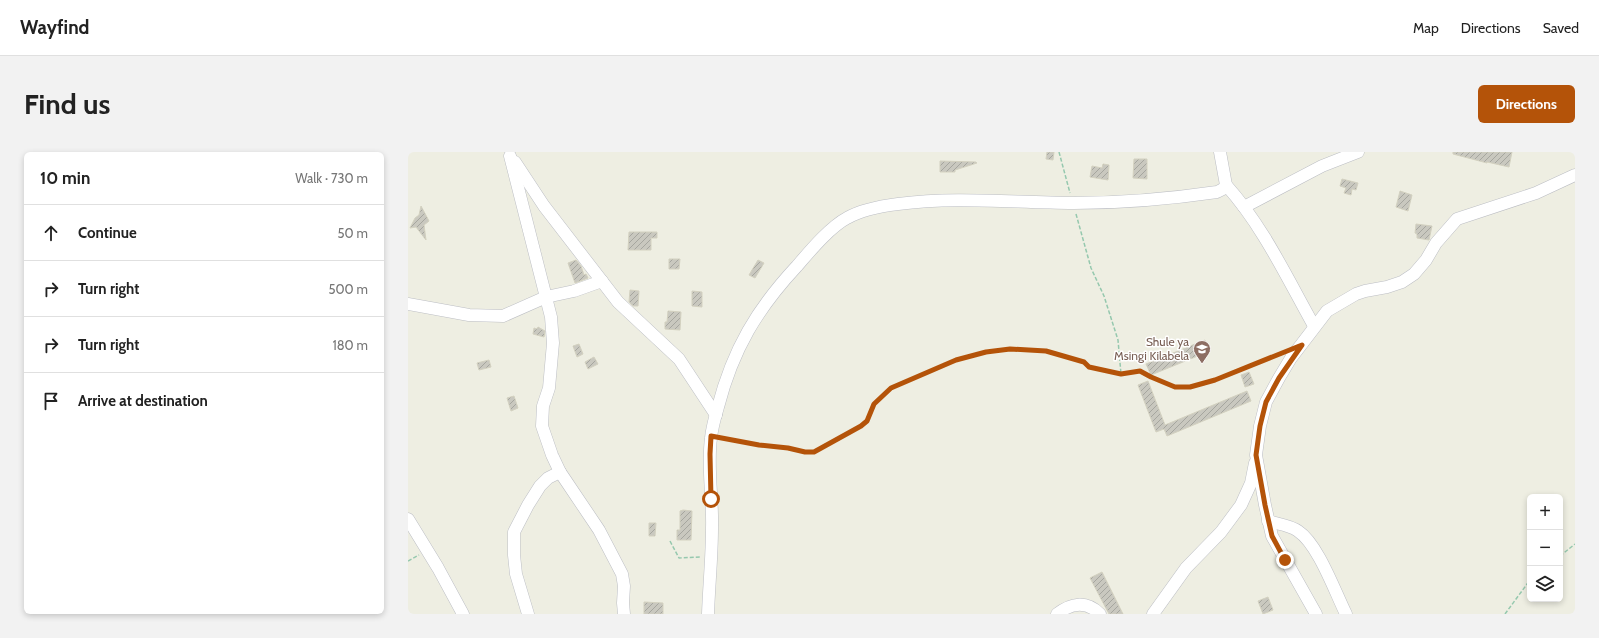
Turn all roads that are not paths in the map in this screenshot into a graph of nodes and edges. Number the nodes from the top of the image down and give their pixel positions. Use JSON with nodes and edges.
{"nodes":[{"id":1,"x":1220,"y":152,"type":"edge"},
{"id":2,"x":1358,"y":152,"type":"edge"},
{"id":3,"x":510,"y":154,"type":"edge"},
{"id":4,"x":1575,"y":175,"type":"edge"},
{"id":5,"x":1226,"y":185,"type":"junction"},
{"id":6,"x":1244,"y":207,"type":"junction"},
{"id":7,"x":602,"y":281,"type":"junction"},
{"id":8,"x":546,"y":298,"type":"junction"},
{"id":9,"x":408,"y":304,"type":"edge"},
{"id":10,"x":1314,"y":326,"type":"junction"},
{"id":11,"x":716,"y":415,"type":"junction"},
{"id":12,"x":1256,"y":455,"type":"junction"},
{"id":13,"x":560,"y":472,"type":"junction"},
{"id":14,"x":408,"y":519,"type":"edge"},
{"id":15,"x":1268,"y":521,"type":"junction"},
{"id":16,"x":463,"y":614,"type":"edge"},
{"id":17,"x":528,"y":614,"type":"edge"},
{"id":18,"x":624,"y":614,"type":"edge"},
{"id":19,"x":708,"y":614,"type":"edge"},
{"id":20,"x":1057,"y":614,"type":"edge"},
{"id":21,"x":1100,"y":614,"type":"edge"},
{"id":22,"x":1153,"y":614,"type":"edge"},
{"id":23,"x":1316,"y":614,"type":"edge"},
{"id":24,"x":1346,"y":614,"type":"edge"}],
"edges":[{"from":1,"to":5,"type":"street"},
{"from":2,"to":6,"type":"street"},
{"from":3,"to":7,"type":"street"},
{"from":3,"to":8,"type":"street"},
{"from":4,"to":10,"type":"street"},
{"from":5,"to":6,"type":"street"},
{"from":5,"to":11,"type":"street"},
{"from":6,"to":10,"type":"street"},
{"from":7,"to":8,"type":"street"},
{"from":7,"to":11,"type":"street"},
{"from":8,"to":9,"type":"street"},
{"from":8,"to":13,"type":"street"},
{"from":10,"to":12,"type":"street"},
{"from":11,"to":19,"type":"street"},
{"from":12,"to":15,"type":"street"},
{"from":12,"to":22,"type":"street"},
{"from":13,"to":17,"type":"street"},
{"from":13,"to":18,"type":"street"},
{"from":14,"to":16,"type":"street"},
{"from":15,"to":23,"type":"street"},
{"from":15,"to":24,"type":"street"},
{"from":20,"to":21,"type":"street"}]}
